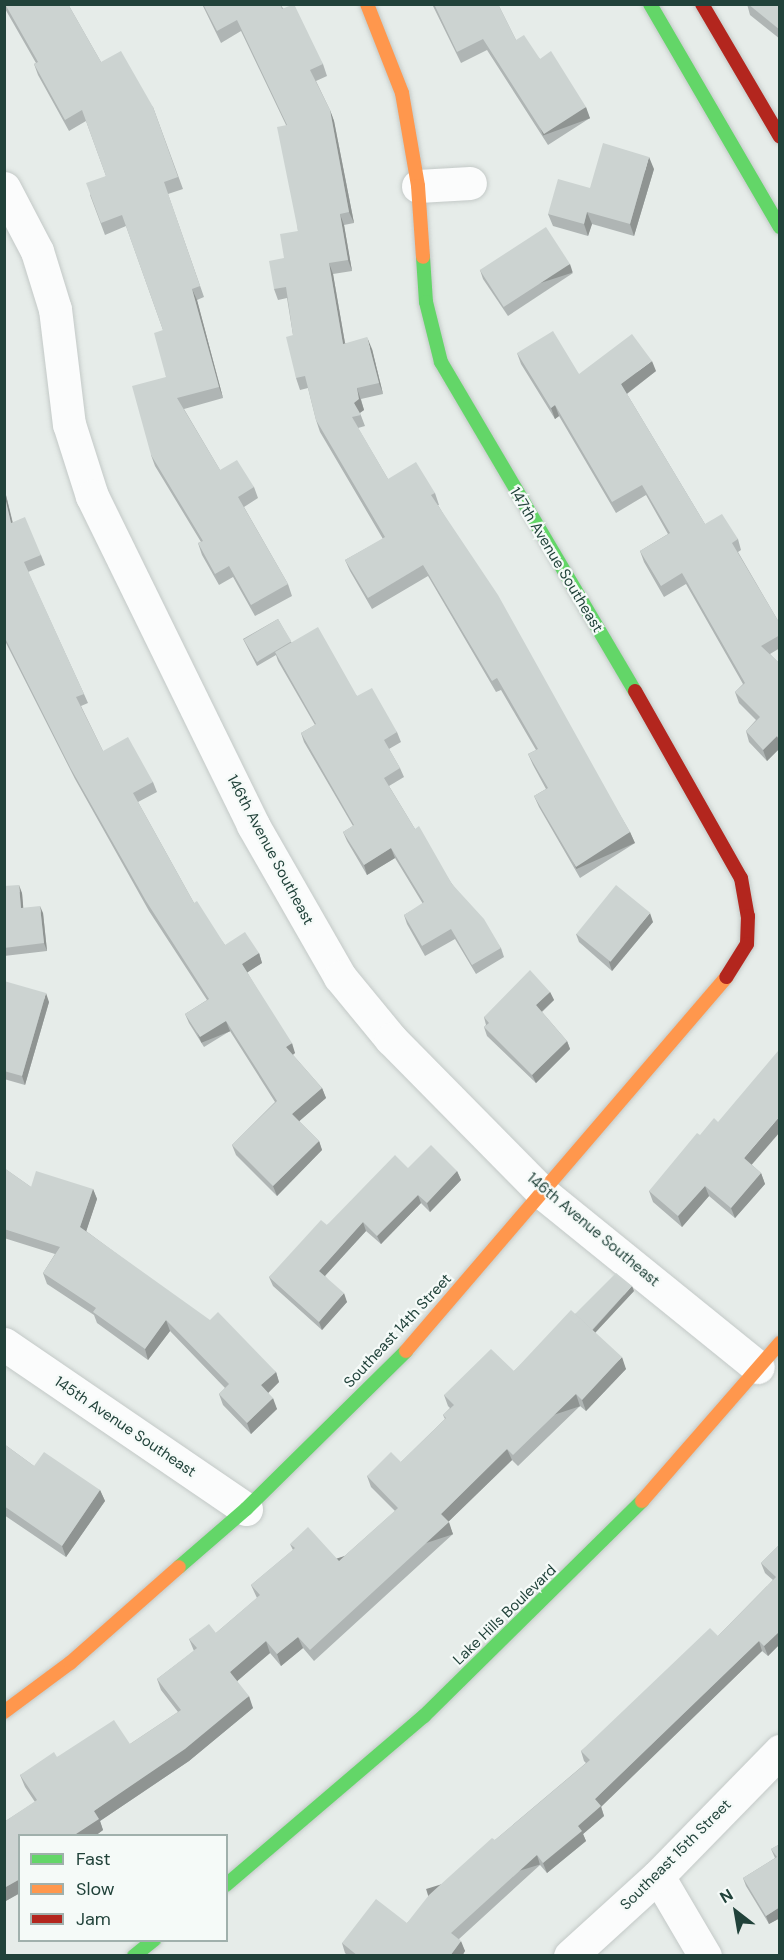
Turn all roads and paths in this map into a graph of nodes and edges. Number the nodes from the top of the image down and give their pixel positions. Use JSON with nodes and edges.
{"nodes":[{"id":1,"x":366,"y":4,"type":"edge"},
{"id":2,"x":650,"y":4,"type":"edge"},
{"id":3,"x":702,"y":4,"type":"edge"},
{"id":4,"x":780,"y":138,"type":"edge"},
{"id":5,"x":470,"y":183,"type":"dead end"},
{"id":6,"x":418,"y":186,"type":"junction"},
{"id":7,"x":4,"y":188,"type":"edge"},
{"id":8,"x":780,"y":227,"type":"edge"},
{"id":9,"x":748,"y":916,"type":"joint"},
{"id":10,"x":544,"y":1194,"type":"junction"},
{"id":11,"x":780,"y":1343,"type":"edge"},
{"id":12,"x":4,"y":1344,"type":"edge"},
{"id":13,"x":759,"y":1367,"type":"junction"},
{"id":14,"x":246,"y":1509,"type":"junction"},
{"id":15,"x":4,"y":1712,"type":"edge"},
{"id":16,"x":780,"y":1751,"type":"edge"},
{"id":17,"x":658,"y":1876,"type":"junction"},
{"id":18,"x":228,"y":1883,"type":"edge"},
{"id":19,"x":153,"y":1942,"type":"edge"},
{"id":20,"x":134,"y":1956,"type":"edge"},
{"id":21,"x":570,"y":1956,"type":"edge"},
{"id":22,"x":705,"y":1956,"type":"edge"}],
"edges":[{"from":1,"to":6,"type":"street","name":"147th Avenue Southeast"},
{"from":2,"to":8,"type":"street"},
{"from":3,"to":4,"type":"street"},
{"from":5,"to":6,"type":"street"},
{"from":6,"to":9,"type":"street","name":"147th Avenue Southeast"},
{"from":7,"to":10,"type":"street","name":"146th Avenue Southeast"},
{"from":9,"to":10,"type":"street","name":"Southeast 14th Street"},
{"from":10,"to":13,"type":"street","name":"146th Avenue Southeast"},
{"from":10,"to":14,"type":"street","name":"Southeast 14th Street"},
{"from":11,"to":13,"type":"street","name":"Lake Hills Boulevard"},
{"from":12,"to":14,"type":"street","name":"145th Avenue Southeast"},
{"from":13,"to":18,"type":"street","name":"Lake Hills Boulevard"},
{"from":14,"to":15,"type":"street","name":"Southeast 14th Street"},
{"from":16,"to":17,"type":"street","name":"Southeast 15th Street"},
{"from":17,"to":21,"type":"street","name":"Southeast 15th Street"},
{"from":17,"to":22,"type":"street"},
{"from":19,"to":20,"type":"street"}]}
